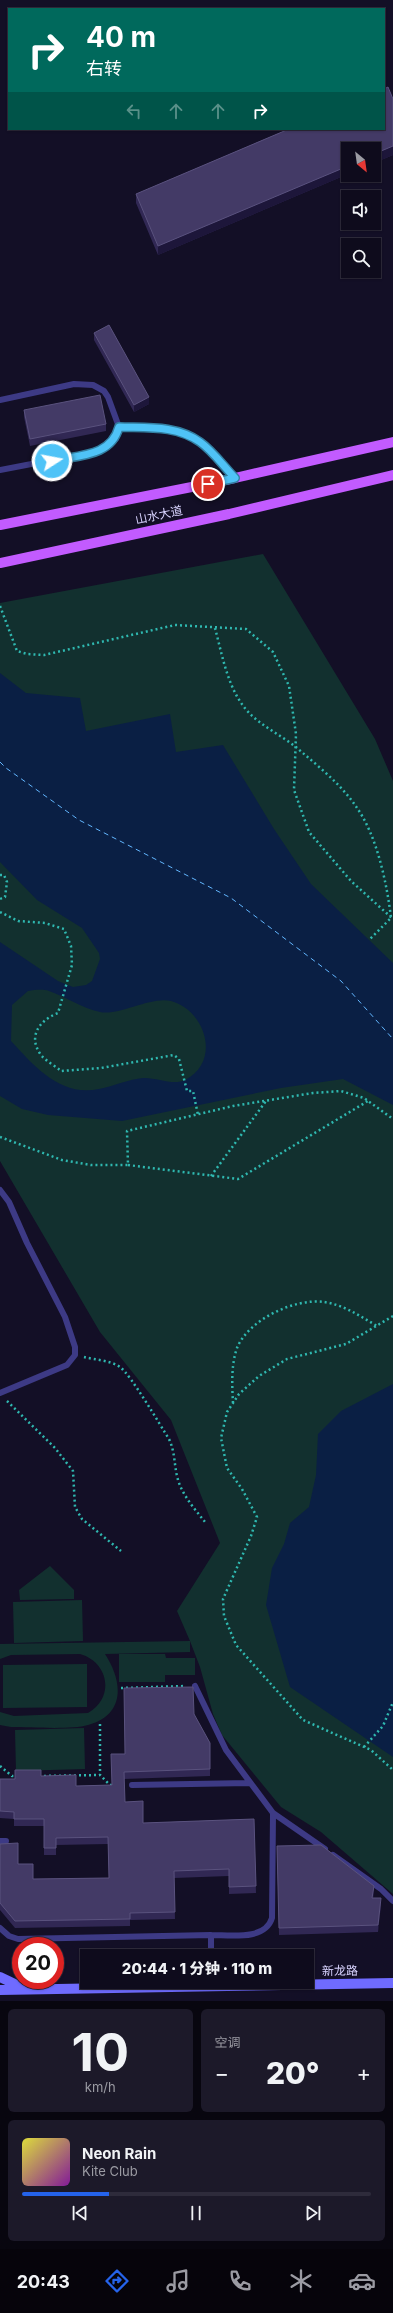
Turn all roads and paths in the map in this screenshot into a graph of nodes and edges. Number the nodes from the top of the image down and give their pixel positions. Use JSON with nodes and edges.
{"nodes":[{"id":1,"x":0,"y":400,"type":"edge"},
{"id":2,"x":119,"y":427,"type":"junction"},
{"id":3,"x":393,"y":442,"type":"edge"},
{"id":4,"x":0,"y":470,"type":"edge"},
{"id":5,"x":393,"y":475,"type":"edge"},
{"id":6,"x":235,"y":478,"type":"junction"},
{"id":7,"x":0,"y":525,"type":"edge"},
{"id":8,"x":0,"y":563,"type":"edge"},
{"id":9,"x":0,"y":606,"type":"edge"},
{"id":10,"x":215,"y":628,"type":"junction"},
{"id":11,"x":295,"y":747,"type":"junction"},
{"id":12,"x":0,"y":875,"type":"edge"},
{"id":13,"x":0,"y":899,"type":"edge"},
{"id":14,"x":0,"y":912,"type":"edge"},
{"id":15,"x":392,"y":919,"type":"edge"},
{"id":16,"x":369,"y":940,"type":"dead end"},
{"id":17,"x":266,"y":1101,"type":"junction"},
{"id":18,"x":368,"y":1101,"type":"junction"},
{"id":19,"x":198,"y":1114,"type":"junction"},
{"id":20,"x":393,"y":1119,"type":"edge"},
{"id":21,"x":0,"y":1137,"type":"edge"},
{"id":22,"x":128,"y":1165,"type":"junction"},
{"id":23,"x":211,"y":1176,"type":"junction"},
{"id":24,"x":0,"y":1190,"type":"edge"},
{"id":25,"x":393,"y":1316,"type":"edge"},
{"id":26,"x":377,"y":1326,"type":"junction"},
{"id":27,"x":75,"y":1355,"type":"junction"},
{"id":28,"x":0,"y":1393,"type":"edge"},
{"id":29,"x":233,"y":1403,"type":"junction"},
{"id":30,"x":205,"y":1522,"type":"dead end"},
{"id":31,"x":121,"y":1551,"type":"dead end"},
{"id":32,"x":195,"y":1686,"type":"joint"},
{"id":33,"x":121,"y":1688,"type":"dead end"},
{"id":34,"x":393,"y":1702,"type":"edge"},
{"id":35,"x":100,"y":1724,"type":"dead end"},
{"id":36,"x":364,"y":1747,"type":"junction"},
{"id":37,"x":0,"y":1766,"type":"edge"},
{"id":38,"x":393,"y":1770,"type":"edge"},
{"id":39,"x":100,"y":1775,"type":"junction"},
{"id":40,"x":20,"y":1776,"type":"edge"},
{"id":41,"x":34,"y":1776,"type":"edge"},
{"id":42,"x":250,"y":1783,"type":"junction"},
{"id":43,"x":132,"y":1785,"type":"joint"},
{"id":44,"x":273,"y":1813,"type":"junction"},
{"id":45,"x":393,"y":1901,"type":"edge"},
{"id":46,"x":0,"y":1928,"type":"edge"},
{"id":47,"x":212,"y":1935,"type":"junction"},
{"id":48,"x":211,"y":1949,"type":"edge"},
{"id":49,"x":0,"y":1977,"type":"edge"},
{"id":50,"x":12,"y":1983,"type":"edge"},
{"id":51,"x":314,"y":1983,"type":"edge"},
{"id":52,"x":393,"y":1983,"type":"edge"},
{"id":53,"x":64,"y":1987,"type":"edge"},
{"id":54,"x":80,"y":1987,"type":"edge"},
{"id":55,"x":12,"y":1989,"type":"edge"},
{"id":56,"x":0,"y":1990,"type":"edge"}],
"edges":[{"from":1,"to":2,"type":"lane"},
{"from":2,"to":4,"type":"lane"},
{"from":2,"to":6,"type":"lane"},
{"from":3,"to":6,"type":"main road","name":"山水大道"},
{"from":5,"to":8,"type":"main road","name":"山水大道"},
{"from":6,"to":7,"type":"main road","name":"山水大道"},
{"from":9,"to":10,"type":"path"},
{"from":10,"to":11,"type":"path"},
{"from":10,"to":11,"type":"path"},
{"from":11,"to":15,"type":"path"},
{"from":11,"to":15,"type":"path"},
{"from":12,"to":13,"type":"path"},
{"from":14,"to":19,"type":"path"},
{"from":15,"to":16,"type":"path"},
{"from":17,"to":18,"type":"path"},
{"from":17,"to":19,"type":"path"},
{"from":17,"to":23,"type":"path"},
{"from":18,"to":20,"type":"path"},
{"from":18,"to":23,"type":"path"},
{"from":19,"to":22,"type":"path"},
{"from":21,"to":22,"type":"path"},
{"from":22,"to":23,"type":"path"},
{"from":24,"to":27,"type":"lane"},
{"from":25,"to":26,"type":"path"},
{"from":26,"to":29,"type":"path"},
{"from":26,"to":29,"type":"path"},
{"from":27,"to":28,"type":"lane"},
{"from":27,"to":30,"type":"path"},
{"from":28,"to":31,"type":"path"},
{"from":29,"to":36,"type":"path"},
{"from":32,"to":33,"type":"path"},
{"from":32,"to":42,"type":"lane"},
{"from":34,"to":36,"type":"path"},
{"from":35,"to":39,"type":"path"},
{"from":36,"to":38,"type":"path"},
{"from":37,"to":40,"type":"path"},
{"from":39,"to":41,"type":"path"},
{"from":39,"to":43,"type":"path"},
{"from":42,"to":43,"type":"lane"},
{"from":42,"to":44,"type":"lane"},
{"from":44,"to":45,"type":"lane"},
{"from":44,"to":47,"type":"lane"},
{"from":46,"to":47,"type":"lane"},
{"from":47,"to":48,"type":"lane"},
{"from":49,"to":50,"type":"main road"},
{"from":51,"to":52,"type":"main road","name":"新龙路"},
{"from":53,"to":54,"type":"main road","name":"新龙路"},
{"from":55,"to":56,"type":"main road","name":"新龙路"}]}
